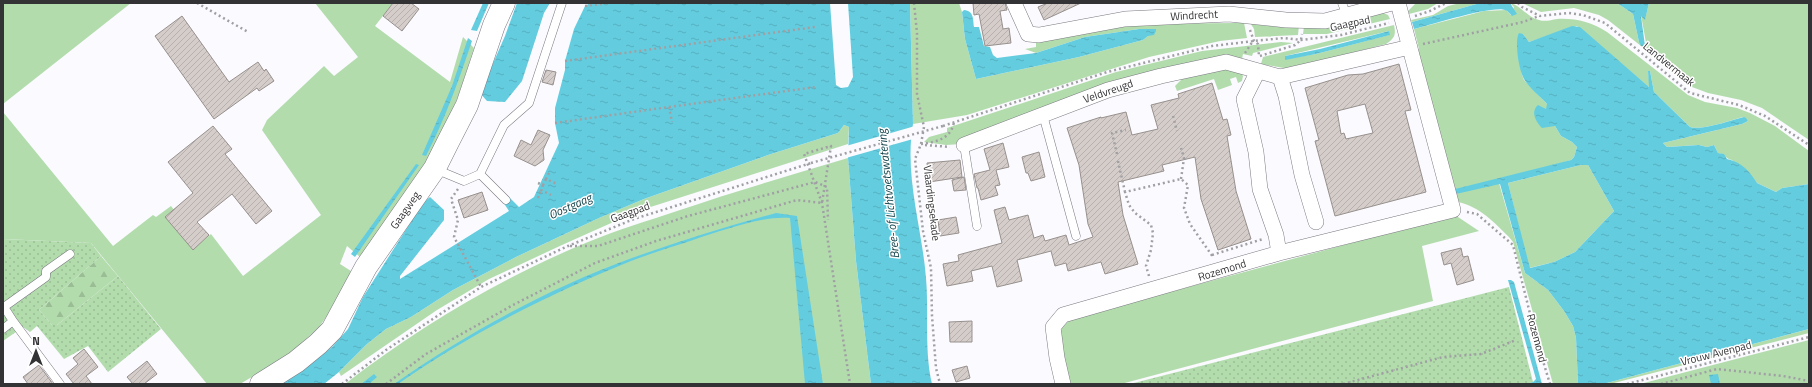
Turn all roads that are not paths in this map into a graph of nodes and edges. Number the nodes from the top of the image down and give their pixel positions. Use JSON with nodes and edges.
{"nodes":[{"id":1,"x":504,"y":3,"type":"edge"},
{"id":2,"x":562,"y":3,"type":"edge"},
{"id":3,"x":1014,"y":3,"type":"edge"},
{"id":4,"x":1392,"y":3,"type":"edge"},
{"id":5,"x":1398,"y":3,"type":"edge"},
{"id":6,"x":1226,"y":8,"type":"edge"},
{"id":7,"x":1344,"y":9,"type":"edge"},
{"id":8,"x":1410,"y":47,"type":"junction"},
{"id":9,"x":1258,"y":64,"type":"junction"},
{"id":10,"x":1280,"y":77,"type":"junction"},
{"id":11,"x":1043,"y":115,"type":"junction"},
{"id":12,"x":964,"y":145,"type":"joint"},
{"id":13,"x":435,"y":168,"type":"junction"},
{"id":14,"x":480,"y":174,"type":"junction"},
{"id":15,"x":506,"y":200,"type":"dead end"},
{"id":16,"x":1316,"y":222,"type":"dead end"},
{"id":17,"x":977,"y":226,"type":"dead end"},
{"id":18,"x":1076,"y":236,"type":"dead end"},
{"id":19,"x":1279,"y":253,"type":"junction"},
{"id":20,"x":70,"y":254,"type":"dead end"},
{"id":21,"x":13,"y":321,"type":"junction"},
{"id":22,"x":3,"y":328,"type":"edge"},
{"id":23,"x":60,"y":384,"type":"edge"},
{"id":24,"x":262,"y":384,"type":"edge"},
{"id":25,"x":1063,"y":384,"type":"edge"}],
"edges":[{"from":1,"to":13,"type":"main road","name":"Gaagweg"},
{"from":2,"to":14,"type":"lane"},
{"from":3,"to":6,"type":"street","name":"Windrecht"},
{"from":4,"to":7,"type":"street","name":"Windrecht"},
{"from":5,"to":8,"type":"street"},
{"from":6,"to":7,"type":"street","name":"Windrecht"},
{"from":8,"to":10,"type":"street","name":"Veldvreugd"},
{"from":8,"to":19,"type":"street","name":"Rozemond"},
{"from":9,"to":10,"type":"street","name":"Veldvreugd"},
{"from":9,"to":11,"type":"street","name":"Veldvreugd"},
{"from":9,"to":19,"type":"street"},
{"from":10,"to":16,"type":"street"},
{"from":11,"to":12,"type":"street","name":"Veldvreugd"},
{"from":11,"to":18,"type":"lane"},
{"from":12,"to":17,"type":"lane"},
{"from":13,"to":14,"type":"lane"},
{"from":13,"to":24,"type":"main road","name":"Gaagweg"},
{"from":14,"to":15,"type":"lane"},
{"from":19,"to":25,"type":"street","name":"Rozemond"},
{"from":20,"to":21,"type":"lane"},
{"from":21,"to":22,"type":"lane"},
{"from":21,"to":23,"type":"lane"}]}
